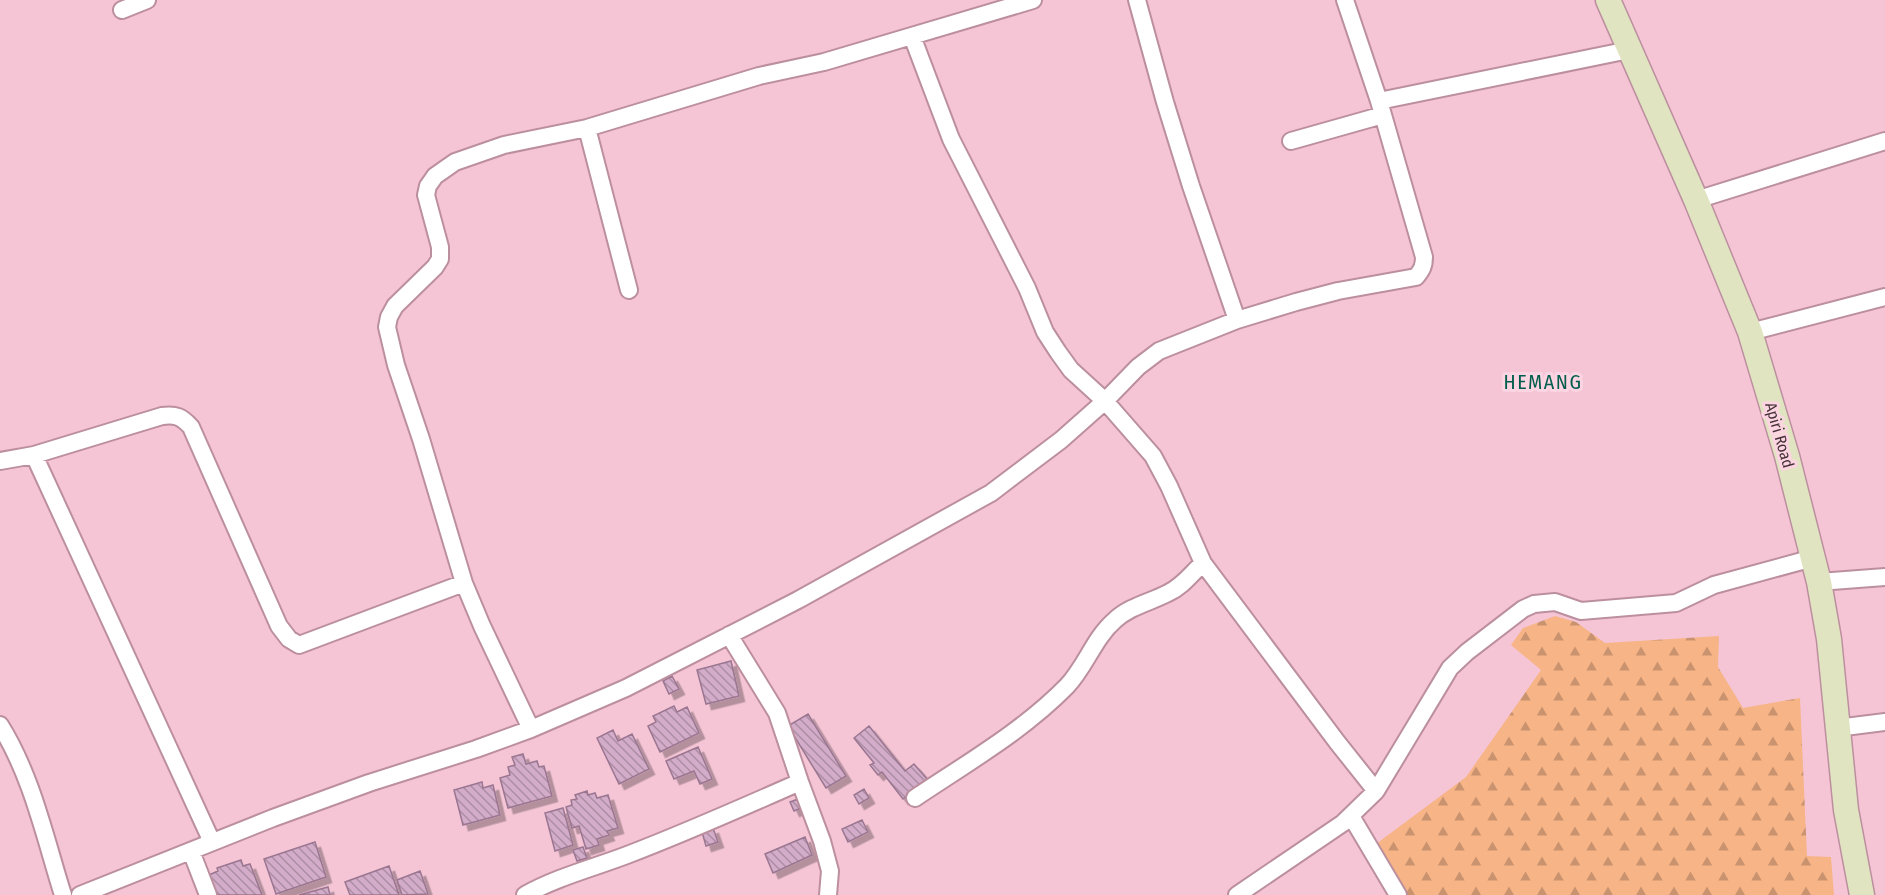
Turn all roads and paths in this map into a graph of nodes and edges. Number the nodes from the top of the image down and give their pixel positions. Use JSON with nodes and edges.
{"nodes":[{"id":1,"x":147,"y":0,"type":"edge"},
{"id":2,"x":1033,"y":0,"type":"edge"},
{"id":3,"x":1137,"y":0,"type":"edge"},
{"id":4,"x":1345,"y":0,"type":"edge"},
{"id":5,"x":1608,"y":0,"type":"edge"},
{"id":6,"x":122,"y":10,"type":"dead end"},
{"id":7,"x":912,"y":36,"type":"junction"},
{"id":8,"x":1629,"y":50,"type":"junction"},
{"id":9,"x":1381,"y":108,"type":"junction"},
{"id":10,"x":587,"y":128,"type":"junction"},
{"id":11,"x":1291,"y":141,"type":"dead end"},
{"id":12,"x":1885,"y":141,"type":"edge"},
{"id":13,"x":1696,"y":200,"type":"junction"},
{"id":14,"x":629,"y":290,"type":"dead end"},
{"id":15,"x":1885,"y":297,"type":"edge"},
{"id":16,"x":1237,"y":320,"type":"junction"},
{"id":17,"x":1750,"y":332,"type":"junction"},
{"id":18,"x":1105,"y":400,"type":"junction"},
{"id":19,"x":34,"y":456,"type":"junction"},
{"id":20,"x":0,"y":461,"type":"edge"},
{"id":21,"x":1813,"y":558,"type":"junction"},
{"id":22,"x":1203,"y":563,"type":"junction"},
{"id":23,"x":1885,"y":577,"type":"edge"},
{"id":24,"x":1819,"y":582,"type":"junction"},
{"id":25,"x":464,"y":583,"type":"junction"},
{"id":26,"x":729,"y":635,"type":"junction"},
{"id":27,"x":1885,"y":722,"type":"edge"},
{"id":28,"x":0,"y":725,"type":"edge"},
{"id":29,"x":1837,"y":728,"type":"junction"},
{"id":30,"x":531,"y":729,"type":"junction"},
{"id":31,"x":800,"y":782,"type":"junction"},
{"id":32,"x":1376,"y":791,"type":"junction"},
{"id":33,"x":915,"y":798,"type":"dead end"},
{"id":34,"x":1351,"y":816,"type":"junction"},
{"id":35,"x":212,"y":842,"type":"junction"},
{"id":36,"x":191,"y":851,"type":"junction"},
{"id":37,"x":63,"y":895,"type":"edge"},
{"id":38,"x":80,"y":895,"type":"edge"},
{"id":39,"x":207,"y":895,"type":"edge"},
{"id":40,"x":525,"y":895,"type":"edge"},
{"id":41,"x":828,"y":895,"type":"edge"},
{"id":42,"x":1237,"y":895,"type":"edge"},
{"id":43,"x":1398,"y":895,"type":"edge"},
{"id":44,"x":1862,"y":895,"type":"edge"}],
"edges":[{"from":1,"to":6,"type":"street"},
{"from":2,"to":7,"type":"street"},
{"from":3,"to":16,"type":"street"},
{"from":4,"to":9,"type":"street"},
{"from":5,"to":8,"type":"street","name":"Apiri Road"},
{"from":7,"to":10,"type":"street"},
{"from":7,"to":18,"type":"street"},
{"from":8,"to":9,"type":"street"},
{"from":8,"to":13,"type":"street","name":"Apiri Road"},
{"from":9,"to":11,"type":"street"},
{"from":9,"to":16,"type":"street"},
{"from":10,"to":14,"type":"street"},
{"from":10,"to":25,"type":"street"},
{"from":12,"to":13,"type":"street"},
{"from":13,"to":17,"type":"street","name":"Apiri Road"},
{"from":15,"to":17,"type":"street"},
{"from":16,"to":18,"type":"street"},
{"from":17,"to":21,"type":"street","name":"Apiri Road"},
{"from":18,"to":22,"type":"street"},
{"from":18,"to":26,"type":"street"},
{"from":19,"to":20,"type":"street"},
{"from":19,"to":25,"type":"street"},
{"from":19,"to":35,"type":"street"},
{"from":21,"to":24,"type":"street","name":"Apiri Road"},
{"from":21,"to":32,"type":"street"},
{"from":22,"to":32,"type":"street"},
{"from":22,"to":33,"type":"street"},
{"from":23,"to":24,"type":"street"},
{"from":24,"to":29,"type":"street","name":"Apiri Road"},
{"from":25,"to":30,"type":"street"},
{"from":26,"to":30,"type":"street"},
{"from":26,"to":31,"type":"street"},
{"from":27,"to":29,"type":"street"},
{"from":28,"to":37,"type":"street"},
{"from":29,"to":44,"type":"street","name":"Apiri Road"},
{"from":30,"to":35,"type":"street"},
{"from":31,"to":40,"type":"street"},
{"from":31,"to":41,"type":"street"},
{"from":32,"to":34,"type":"street"},
{"from":34,"to":42,"type":"street"},
{"from":34,"to":43,"type":"street"},
{"from":35,"to":36,"type":"street"},
{"from":36,"to":38,"type":"street"},
{"from":36,"to":39,"type":"street"}]}
